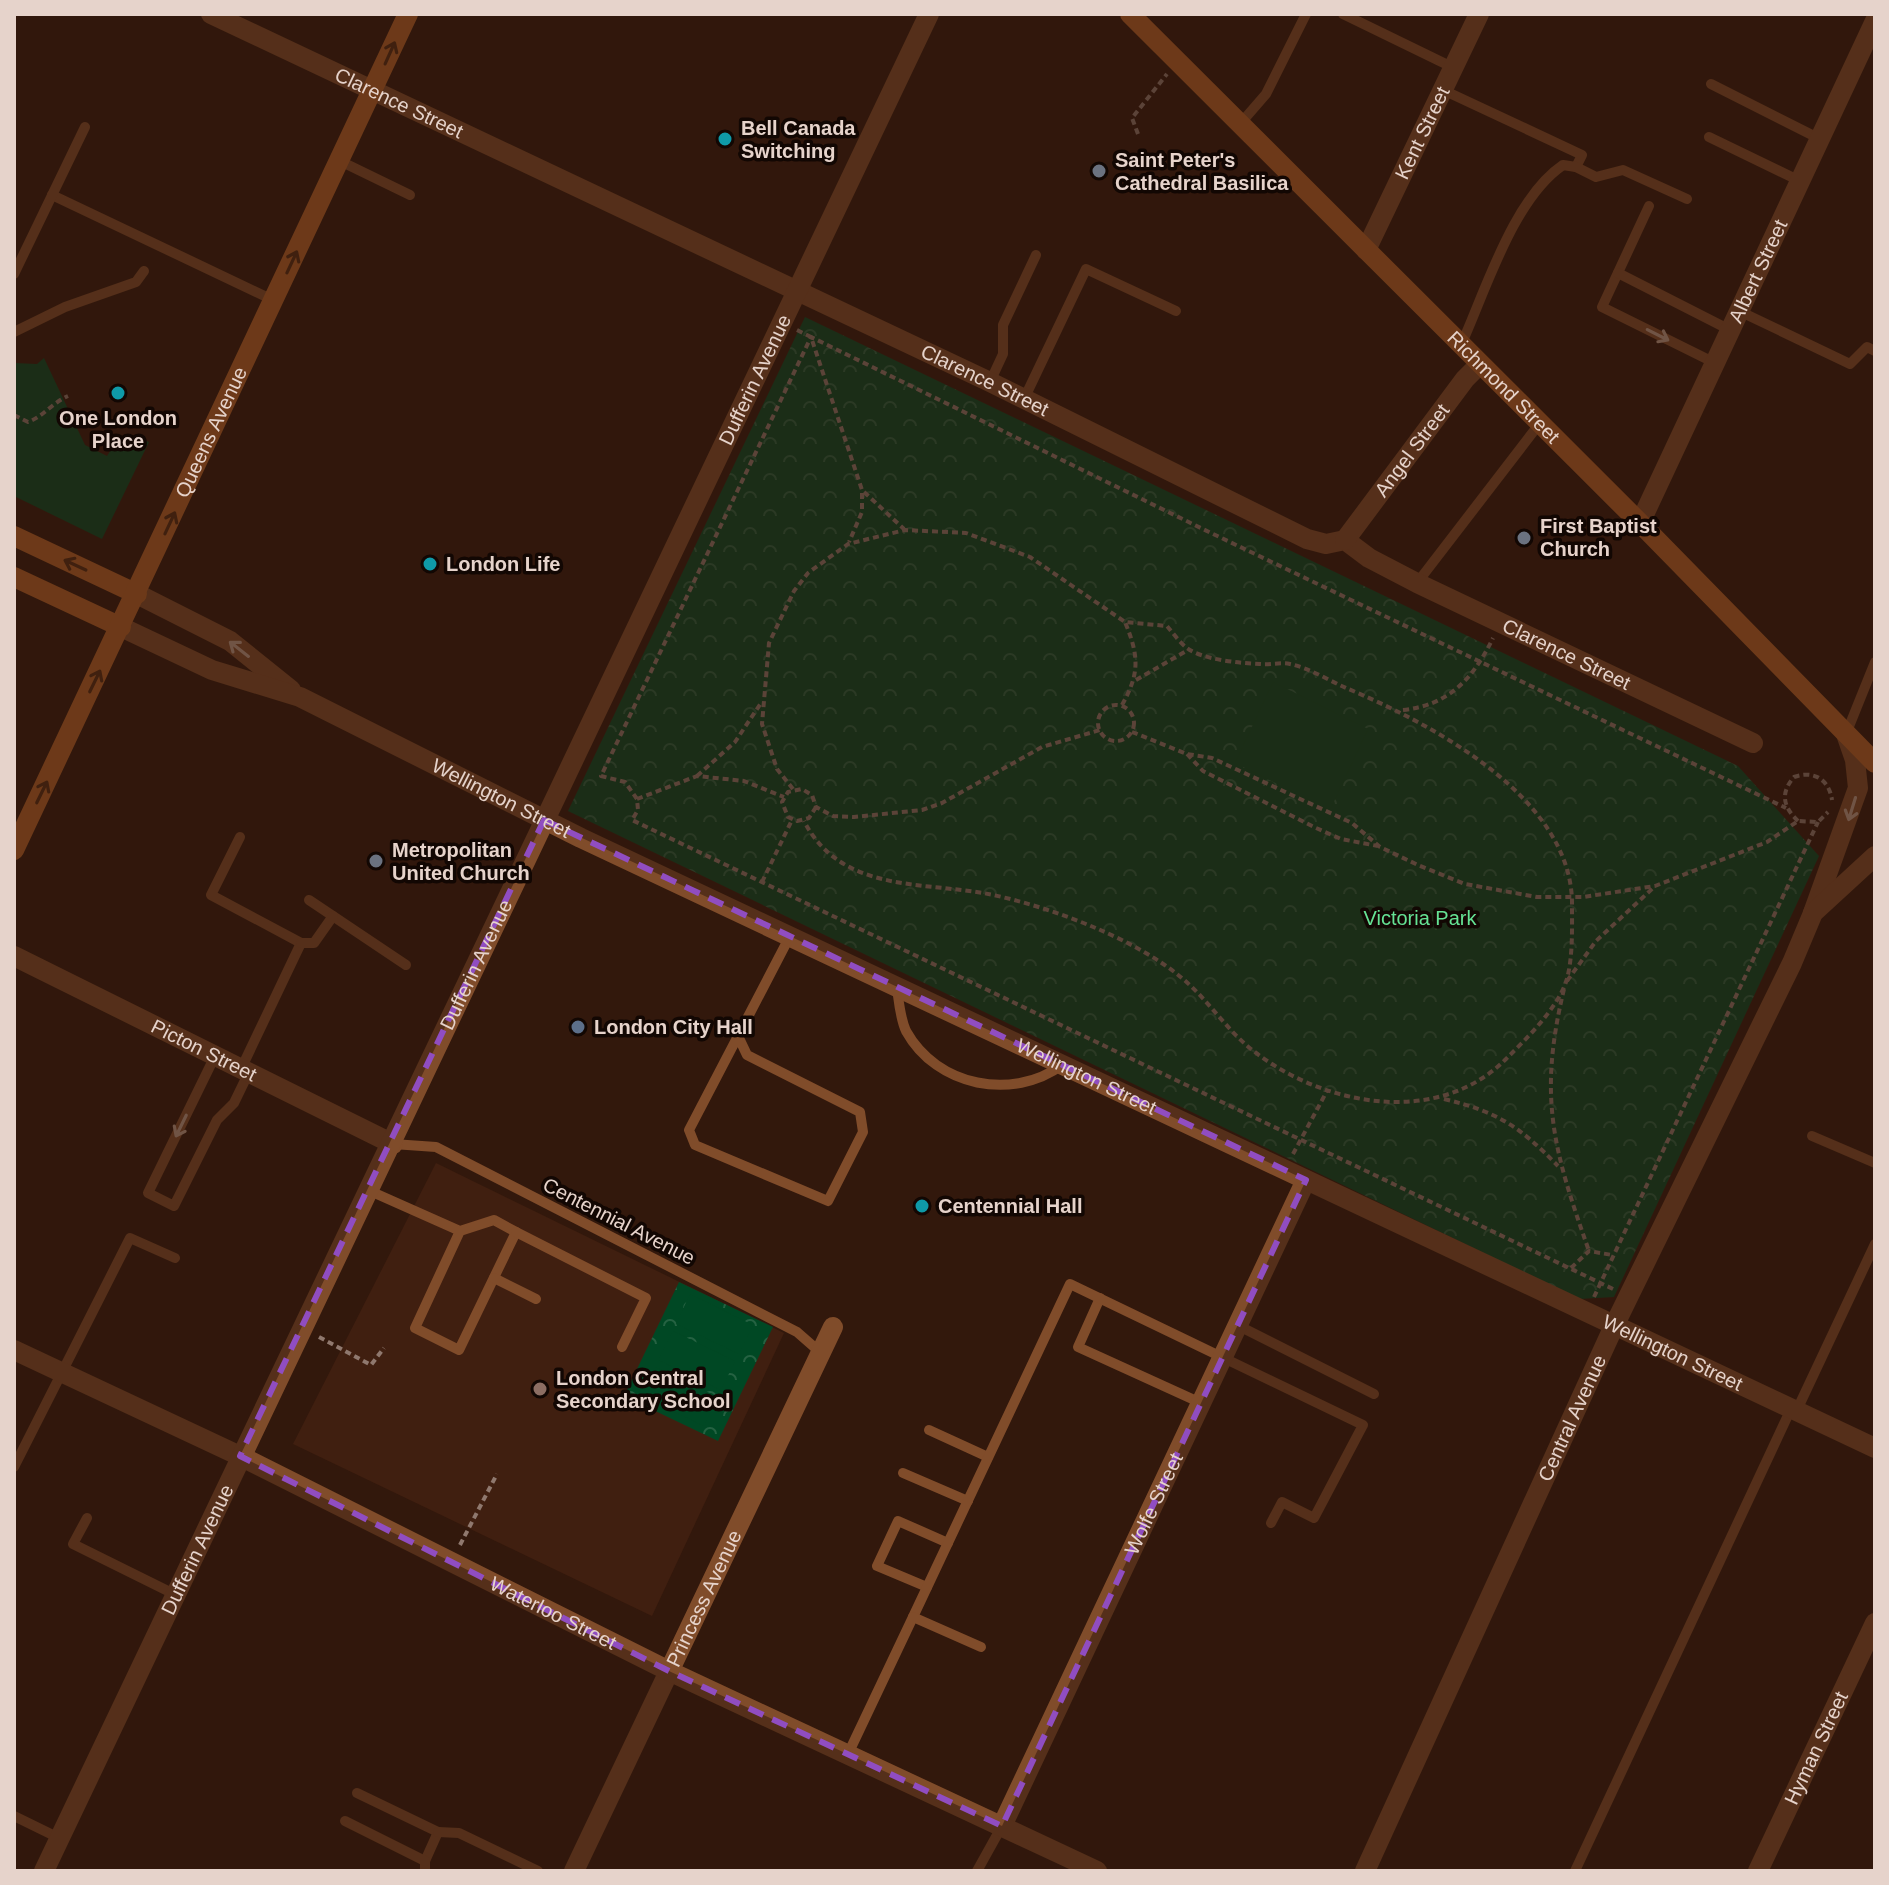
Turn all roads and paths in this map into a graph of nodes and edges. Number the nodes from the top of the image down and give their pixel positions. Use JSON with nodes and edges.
{"nodes":[{"id":1,"x":211,"y":14,"type":"edge"},
{"id":2,"x":408,"y":14,"type":"edge"},
{"id":3,"x":929,"y":14,"type":"edge"},
{"id":4,"x":1130,"y":14,"type":"edge"},
{"id":5,"x":1306,"y":14,"type":"edge"},
{"id":6,"x":1343,"y":14,"type":"edge"},
{"id":7,"x":1479,"y":14,"type":"edge"},
{"id":8,"x":1875,"y":21,"type":"edge"},
{"id":9,"x":1177,"y":61,"type":"junction"},
{"id":10,"x":1454,"y":68,"type":"junction"},
{"id":11,"x":1711,"y":84,"type":"dead end"},
{"id":12,"x":1443,"y":90,"type":"junction"},
{"id":13,"x":373,"y":91,"type":"junction"},
{"id":14,"x":1240,"y":124,"type":"junction"},
{"id":15,"x":85,"y":127,"type":"dead end"},
{"id":16,"x":1138,"y":134,"type":"dead end"},
{"id":17,"x":1709,"y":137,"type":"dead end"},
{"id":18,"x":1820,"y":139,"type":"junction"},
{"id":19,"x":340,"y":161,"type":"junction"},
{"id":20,"x":1576,"y":167,"type":"junction"},
{"id":21,"x":1800,"y":181,"type":"junction"},
{"id":22,"x":52,"y":195,"type":"junction"},
{"id":23,"x":410,"y":195,"type":"dead end"},
{"id":24,"x":1687,"y":199,"type":"dead end"},
{"id":25,"x":1649,"y":206,"type":"dead end"},
{"id":26,"x":1366,"y":250,"type":"junction"},
{"id":27,"x":1036,"y":255,"type":"dead end"},
{"id":28,"x":144,"y":271,"type":"dead end"},
{"id":29,"x":1618,"y":273,"type":"junction"},
{"id":30,"x":14,"y":274,"type":"edge"},
{"id":31,"x":795,"y":292,"type":"junction"},
{"id":32,"x":274,"y":300,"type":"junction"},
{"id":33,"x":1176,"y":311,"type":"dead end"},
{"id":34,"x":1735,"y":320,"type":"junction"},
{"id":35,"x":794,"y":329,"type":"dead end"},
{"id":36,"x":14,"y":332,"type":"edge"},
{"id":37,"x":811,"y":337,"type":"junction"},
{"id":38,"x":1461,"y":345,"type":"junction"},
{"id":39,"x":1875,"y":351,"type":"edge"},
{"id":40,"x":1715,"y":363,"type":"junction"},
{"id":41,"x":1480,"y":364,"type":"junction"},
{"id":42,"x":990,"y":382,"type":"junction"},
{"id":43,"x":68,"y":396,"type":"dead end"},
{"id":44,"x":1024,"y":399,"type":"junction"},
{"id":45,"x":14,"y":415,"type":"edge"},
{"id":46,"x":1540,"y":423,"type":"junction"},
{"id":47,"x":862,"y":490,"type":"junction"},
{"id":48,"x":1640,"y":523,"type":"junction"},
{"id":49,"x":905,"y":530,"type":"junction"},
{"id":50,"x":14,"y":536,"type":"edge"},
{"id":51,"x":1345,"y":540,"type":"junction"},
{"id":52,"x":848,"y":544,"type":"junction"},
{"id":53,"x":14,"y":577,"type":"edge"},
{"id":54,"x":1417,"y":583,"type":"junction"},
{"id":55,"x":137,"y":594,"type":"junction"},
{"id":56,"x":1125,"y":622,"type":"junction"},
{"id":57,"x":1500,"y":623,"type":"junction"},
{"id":58,"x":121,"y":627,"type":"junction"},
{"id":59,"x":1188,"y":650,"type":"junction"},
{"id":60,"x":1481,"y":662,"type":"junction"},
{"id":61,"x":1875,"y":662,"type":"edge"},
{"id":62,"x":1136,"y":680,"type":"junction"},
{"id":63,"x":300,"y":697,"type":"junction"},
{"id":64,"x":761,"y":703,"type":"junction"},
{"id":65,"x":1122,"y":705,"type":"junction"},
{"id":66,"x":1400,"y":711,"type":"junction"},
{"id":67,"x":1100,"y":730,"type":"junction"},
{"id":68,"x":1132,"y":732,"type":"junction"},
{"id":69,"x":1846,"y":734,"type":"junction"},
{"id":70,"x":1753,"y":743,"type":"dead end"},
{"id":71,"x":1187,"y":754,"type":"junction"},
{"id":72,"x":1875,"y":763,"type":"edge"},
{"id":73,"x":697,"y":776,"type":"junction"},
{"id":74,"x":793,"y":789,"type":"junction"},
{"id":75,"x":784,"y":797,"type":"junction"},
{"id":76,"x":637,"y":799,"type":"junction"},
{"id":77,"x":816,"y":807,"type":"junction"},
{"id":78,"x":1786,"y":808,"type":"junction"},
{"id":79,"x":544,"y":820,"type":"junction"},
{"id":80,"x":792,"y":820,"type":"junction"},
{"id":81,"x":804,"y":821,"type":"junction"},
{"id":82,"x":1798,"y":821,"type":"junction"},
{"id":83,"x":1818,"y":822,"type":"junction"},
{"id":84,"x":240,"y":837,"type":"dead end"},
{"id":85,"x":1380,"y":847,"type":"junction"},
{"id":86,"x":14,"y":850,"type":"edge"},
{"id":87,"x":1875,"y":856,"type":"edge"},
{"id":88,"x":762,"y":882,"type":"junction"},
{"id":89,"x":1655,"y":886,"type":"junction"},
{"id":90,"x":1572,"y":897,"type":"junction"},
{"id":91,"x":309,"y":900,"type":"dead end"},
{"id":92,"x":1813,"y":913,"type":"junction"},
{"id":93,"x":333,"y":916,"type":"junction"},
{"id":94,"x":790,"y":936,"type":"junction"},
{"id":95,"x":301,"y":943,"type":"junction"},
{"id":96,"x":14,"y":956,"type":"edge"},
{"id":97,"x":406,"y":965,"type":"dead end"},
{"id":98,"x":1565,"y":983,"type":"junction"},
{"id":99,"x":897,"y":986,"type":"junction"},
{"id":100,"x":738,"y":1036,"type":"junction"},
{"id":101,"x":215,"y":1056,"type":"junction"},
{"id":102,"x":1063,"y":1064,"type":"junction"},
{"id":103,"x":245,"y":1070,"type":"junction"},
{"id":104,"x":1327,"y":1090,"type":"junction"},
{"id":105,"x":1442,"y":1099,"type":"junction"},
{"id":106,"x":1812,"y":1136,"type":"dead end"},
{"id":107,"x":1301,"y":1140,"type":"junction"},
{"id":108,"x":393,"y":1144,"type":"junction"},
{"id":109,"x":1875,"y":1163,"type":"edge"},
{"id":110,"x":1560,"y":1167,"type":"junction"},
{"id":111,"x":1284,"y":1170,"type":"junction"},
{"id":112,"x":1306,"y":1180,"type":"junction"},
{"id":113,"x":370,"y":1191,"type":"junction"},
{"id":114,"x":460,"y":1231,"type":"junction"},
{"id":115,"x":516,"y":1232,"type":"junction"},
{"id":116,"x":1875,"y":1244,"type":"edge"},
{"id":117,"x":1589,"y":1251,"type":"junction"},
{"id":118,"x":1613,"y":1255,"type":"junction"},
{"id":119,"x":175,"y":1258,"type":"dead end"},
{"id":120,"x":1571,"y":1268,"type":"junction"},
{"id":121,"x":494,"y":1278,"type":"junction"},
{"id":122,"x":1600,"y":1282,"type":"junction"},
{"id":123,"x":1629,"y":1297,"type":"junction"},
{"id":124,"x":1100,"y":1298,"type":"junction"},
{"id":125,"x":536,"y":1299,"type":"dead end"},
{"id":126,"x":1587,"y":1313,"type":"junction"},
{"id":127,"x":1237,"y":1325,"type":"junction"},
{"id":128,"x":1614,"y":1326,"type":"junction"},
{"id":129,"x":833,"y":1327,"type":"dead end"},
{"id":130,"x":302,"y":1328,"type":"junction"},
{"id":131,"x":622,"y":1347,"type":"dead end"},
{"id":132,"x":384,"y":1348,"type":"dead end"},
{"id":133,"x":14,"y":1350,"type":"edge"},
{"id":134,"x":821,"y":1353,"type":"junction"},
{"id":135,"x":1223,"y":1355,"type":"junction"},
{"id":136,"x":62,"y":1373,"type":"junction"},
{"id":137,"x":1374,"y":1394,"type":"dead end"},
{"id":138,"x":1201,"y":1403,"type":"junction"},
{"id":139,"x":1793,"y":1412,"type":"junction"},
{"id":140,"x":929,"y":1430,"type":"dead end"},
{"id":141,"x":1875,"y":1448,"type":"edge"},
{"id":142,"x":240,"y":1456,"type":"junction"},
{"id":143,"x":988,"y":1457,"type":"junction"},
{"id":144,"x":14,"y":1467,"type":"edge"},
{"id":145,"x":903,"y":1473,"type":"dead end"},
{"id":146,"x":497,"y":1474,"type":"dead end"},
{"id":147,"x":968,"y":1501,"type":"junction"},
{"id":148,"x":87,"y":1518,"type":"dead end"},
{"id":149,"x":1271,"y":1523,"type":"dead end"},
{"id":150,"x":948,"y":1543,"type":"junction"},
{"id":151,"x":451,"y":1562,"type":"junction"},
{"id":152,"x":927,"y":1587,"type":"junction"},
{"id":153,"x":174,"y":1594,"type":"junction"},
{"id":154,"x":913,"y":1617,"type":"junction"},
{"id":155,"x":1875,"y":1623,"type":"edge"},
{"id":156,"x":981,"y":1647,"type":"dead end"},
{"id":157,"x":671,"y":1672,"type":"junction"},
{"id":158,"x":848,"y":1754,"type":"junction"},
{"id":159,"x":357,"y":1793,"type":"dead end"},
{"id":160,"x":14,"y":1816,"type":"edge"},
{"id":161,"x":345,"y":1821,"type":"dead end"},
{"id":162,"x":1002,"y":1826,"type":"junction"},
{"id":163,"x":438,"y":1832,"type":"junction"},
{"id":164,"x":59,"y":1838,"type":"junction"},
{"id":165,"x":425,"y":1866,"type":"edge"},
{"id":166,"x":44,"y":1871,"type":"edge"},
{"id":167,"x":538,"y":1871,"type":"edge"},
{"id":168,"x":574,"y":1871,"type":"edge"},
{"id":169,"x":977,"y":1871,"type":"edge"},
{"id":170,"x":1097,"y":1871,"type":"edge"},
{"id":171,"x":1365,"y":1871,"type":"edge"},
{"id":172,"x":1575,"y":1871,"type":"edge"},
{"id":173,"x":1758,"y":1871,"type":"edge"}],
"edges":[{"from":1,"to":13,"type":"street","name":"Clarence Street"},
{"from":13,"to":2,"type":"main road","name":"Queens Avenue","one_way":true},
{"from":3,"to":31,"type":"street","name":"Dufferin Avenue"},
{"from":4,"to":9,"type":"main road","name":"Richmond Street"},
{"from":5,"to":14,"type":"lane"},
{"from":6,"to":10,"type":"lane"},
{"from":7,"to":10,"type":"street","name":"Kent Street"},
{"from":8,"to":18,"type":"street","name":"Albert Street"},
{"from":9,"to":14,"type":"main road","name":"Richmond Street"},
{"from":9,"to":16,"type":"path"},
{"from":10,"to":12,"type":"street","name":"Kent Street"},
{"from":11,"to":18,"type":"lane"},
{"from":12,"to":20,"type":"lane"},
{"from":12,"to":26,"type":"street","name":"Kent Street"},
{"from":13,"to":19,"type":"main road","name":"Queens Avenue"},
{"from":13,"to":31,"type":"street","name":"Clarence Street"},
{"from":14,"to":26,"type":"main road","name":"Richmond Street"},
{"from":15,"to":22,"type":"lane"},
{"from":17,"to":21,"type":"lane"},
{"from":18,"to":21,"type":"street","name":"Albert Street"},
{"from":19,"to":23,"type":"lane"},
{"from":32,"to":19,"type":"main road","name":"Queens Avenue","one_way":true},
{"from":20,"to":24,"type":"lane"},
{"from":20,"to":38,"type":"lane"},
{"from":21,"to":34,"type":"street","name":"Albert Street"},
{"from":22,"to":30,"type":"lane"},
{"from":22,"to":32,"type":"lane"},
{"from":25,"to":29,"type":"lane"},
{"from":26,"to":38,"type":"main road","name":"Richmond Street"},
{"from":27,"to":42,"type":"lane"},
{"from":28,"to":36,"type":"lane"},
{"from":29,"to":34,"type":"lane"},
{"from":29,"to":40,"type":"lane","one_way":true},
{"from":31,"to":42,"type":"street","name":"Clarence Street"},
{"from":31,"to":79,"type":"street","name":"Dufferin Avenue"},
{"from":55,"to":32,"type":"main road","name":"Queens Avenue","one_way":true},
{"from":33,"to":44,"type":"lane"},
{"from":34,"to":39,"type":"lane"},
{"from":34,"to":40,"type":"street","name":"Albert Street"},
{"from":35,"to":37,"type":"path"},
{"from":37,"to":47,"type":"path"},
{"from":37,"to":60,"type":"path"},
{"from":37,"to":76,"type":"path"},
{"from":38,"to":41,"type":"main road","name":"Richmond Street"},
{"from":40,"to":48,"type":"street","name":"Albert Street"},
{"from":41,"to":46,"type":"main road","name":"Richmond Street"},
{"from":41,"to":51,"type":"street","name":"Angel Street"},
{"from":42,"to":44,"type":"street","name":"Clarence Street"},
{"from":43,"to":45,"type":"path"},
{"from":44,"to":51,"type":"street","name":"Clarence Street"},
{"from":46,"to":48,"type":"main road","name":"Richmond Street"},
{"from":46,"to":54,"type":"lane"},
{"from":47,"to":49,"type":"path"},
{"from":47,"to":52,"type":"path"},
{"from":48,"to":69,"type":"main road","name":"Richmond Street"},
{"from":49,"to":52,"type":"path"},
{"from":49,"to":56,"type":"path"},
{"from":55,"to":50,"type":"main road","name":"Wellington Street","one_way":true},
{"from":51,"to":54,"type":"street","name":"Clarence Street"},
{"from":52,"to":64,"type":"path"},
{"from":53,"to":58,"type":"main road","name":"Wellington Street"},
{"from":54,"to":57,"type":"street","name":"Clarence Street"},
{"from":55,"to":58,"type":"main road","name":"Queens Avenue"},
{"from":63,"to":55,"type":"street","name":"Wellington Street","one_way":true},
{"from":56,"to":59,"type":"path"},
{"from":56,"to":62,"type":"path"},
{"from":57,"to":60,"type":"path"},
{"from":57,"to":70,"type":"street","name":"Clarence Street"},
{"from":58,"to":63,"type":"street","name":"Wellington Street"},
{"from":86,"to":58,"type":"main road","name":"Queens Avenue","one_way":true},
{"from":59,"to":62,"type":"path"},
{"from":59,"to":66,"type":"path"},
{"from":60,"to":66,"type":"path"},
{"from":60,"to":78,"type":"path"},
{"from":61,"to":69,"type":"lane"},
{"from":62,"to":65,"type":"path"},
{"from":63,"to":79,"type":"street","name":"Wellington Street"},
{"from":64,"to":73,"type":"path"},
{"from":64,"to":74,"type":"path"},
{"from":65,"to":67,"type":"path"},
{"from":65,"to":68,"type":"path"},
{"from":66,"to":90,"type":"path"},
{"from":67,"to":68,"type":"path"},
{"from":67,"to":77,"type":"path"},
{"from":68,"to":71,"type":"path"},
{"from":69,"to":72,"type":"main road","name":"Richmond Street"},
{"from":69,"to":92,"type":"street","one_way":true},
{"from":71,"to":85,"type":"path"},
{"from":71,"to":85,"type":"path"},
{"from":73,"to":75,"type":"path"},
{"from":73,"to":76,"type":"path"},
{"from":74,"to":75,"type":"path"},
{"from":74,"to":77,"type":"path"},
{"from":75,"to":80,"type":"path"},
{"from":76,"to":88,"type":"path"},
{"from":77,"to":81,"type":"path"},
{"from":78,"to":82,"type":"path"},
{"from":78,"to":83,"type":"path"},
{"from":79,"to":94,"type":"street","name":"Wellington Street"},
{"from":79,"to":108,"type":"street","name":"Dufferin Avenue"},
{"from":80,"to":81,"type":"path"},
{"from":80,"to":88,"type":"path"},
{"from":81,"to":104,"type":"path"},
{"from":82,"to":83,"type":"path"},
{"from":82,"to":89,"type":"path"},
{"from":83,"to":118,"type":"path"},
{"from":84,"to":95,"type":"lane"},
{"from":85,"to":90,"type":"path"},
{"from":87,"to":92,"type":"street","name":"Central Avenue"},
{"from":88,"to":107,"type":"path"},
{"from":89,"to":90,"type":"path"},
{"from":89,"to":98,"type":"path"},
{"from":90,"to":98,"type":"path"},
{"from":91,"to":93,"type":"lane"},
{"from":92,"to":123,"type":"street","name":"Central Avenue"},
{"from":93,"to":95,"type":"lane"},
{"from":93,"to":97,"type":"lane"},
{"from":94,"to":99,"type":"street","name":"Wellington Street"},
{"from":94,"to":100,"type":"lane"},
{"from":95,"to":103,"type":"lane"},
{"from":96,"to":101,"type":"street","name":"Picton Street"},
{"from":98,"to":105,"type":"path"},
{"from":98,"to":110,"type":"path"},
{"from":99,"to":102,"type":"street","name":"Wellington Street"},
{"from":99,"to":102,"type":"lane"},
{"from":100,"to":100,"type":"lane"},
{"from":101,"to":103,"type":"street","name":"Picton Street"},
{"from":101,"to":103,"type":"lane","one_way":true},
{"from":102,"to":111,"type":"street","name":"Wellington Street"},
{"from":103,"to":108,"type":"street","name":"Picton Street"},
{"from":104,"to":105,"type":"path"},
{"from":104,"to":107,"type":"path"},
{"from":105,"to":110,"type":"path"},
{"from":106,"to":109,"type":"lane"},
{"from":107,"to":111,"type":"path"},
{"from":107,"to":120,"type":"path"},
{"from":108,"to":113,"type":"street","name":"Dufferin Avenue"},
{"from":108,"to":134,"type":"lane","name":"Centennial Avenue"},
{"from":110,"to":117,"type":"path"},
{"from":111,"to":112,"type":"street","name":"Wellington Street"},
{"from":112,"to":126,"type":"street","name":"Wellington Street"},
{"from":112,"to":127,"type":"street","name":"Wolfe Street"},
{"from":113,"to":114,"type":"lane"},
{"from":113,"to":130,"type":"street","name":"Dufferin Avenue"},
{"from":114,"to":115,"type":"lane"},
{"from":114,"to":121,"type":"lane"},
{"from":115,"to":121,"type":"lane"},
{"from":115,"to":131,"type":"lane"},
{"from":116,"to":139,"type":"lane"},
{"from":117,"to":118,"type":"path"},
{"from":117,"to":120,"type":"path"},
{"from":118,"to":122,"type":"path"},
{"from":119,"to":136,"type":"lane"},
{"from":120,"to":122,"type":"path"},
{"from":121,"to":125,"type":"lane"},
{"from":122,"to":123,"type":"path"},
{"from":122,"to":126,"type":"path"},
{"from":123,"to":128,"type":"street","name":"Central Avenue"},
{"from":124,"to":135,"type":"lane"},
{"from":124,"to":138,"type":"lane"},
{"from":124,"to":143,"type":"lane"},
{"from":126,"to":128,"type":"street","name":"Wellington Street"},
{"from":127,"to":135,"type":"street","name":"Wolfe Street"},
{"from":127,"to":137,"type":"lane"},
{"from":128,"to":139,"type":"street","name":"Wellington Street"},
{"from":128,"to":171,"type":"street","name":"Central Avenue"},
{"from":129,"to":134,"type":"street","name":"Princess Avenue"},
{"from":130,"to":132,"type":"path"},
{"from":130,"to":142,"type":"street","name":"Dufferin Avenue"},
{"from":133,"to":136,"type":"street","name":"Waterloo Street"},
{"from":134,"to":157,"type":"street","name":"Princess Avenue"},
{"from":135,"to":138,"type":"street","name":"Wolfe Street"},
{"from":135,"to":149,"type":"lane"},
{"from":136,"to":142,"type":"street","name":"Waterloo Street"},
{"from":136,"to":144,"type":"lane"},
{"from":138,"to":162,"type":"street","name":"Wolfe Street"},
{"from":139,"to":141,"type":"street","name":"Wellington Street"},
{"from":139,"to":172,"type":"lane"},
{"from":140,"to":143,"type":"lane"},
{"from":142,"to":151,"type":"street","name":"Waterloo Street"},
{"from":142,"to":153,"type":"street","name":"Dufferin Avenue"},
{"from":143,"to":147,"type":"lane"},
{"from":145,"to":147,"type":"lane"},
{"from":146,"to":151,"type":"path"},
{"from":147,"to":150,"type":"lane"},
{"from":148,"to":153,"type":"lane"},
{"from":150,"to":152,"type":"lane"},
{"from":150,"to":152,"type":"lane"},
{"from":151,"to":157,"type":"street","name":"Waterloo Street"},
{"from":152,"to":154,"type":"lane"},
{"from":153,"to":164,"type":"street","name":"Dufferin Avenue"},
{"from":154,"to":156,"type":"lane"},
{"from":154,"to":158,"type":"lane"},
{"from":155,"to":173,"type":"street","name":"Hyman Street"},
{"from":157,"to":158,"type":"street","name":"Waterloo Street"},
{"from":157,"to":168,"type":"street","name":"Princess Avenue"},
{"from":158,"to":162,"type":"street","name":"Waterloo Street"},
{"from":159,"to":163,"type":"lane"},
{"from":160,"to":164,"type":"lane"},
{"from":161,"to":165,"type":"lane"},
{"from":162,"to":169,"type":"lane"},
{"from":162,"to":170,"type":"street","name":"Waterloo Street"},
{"from":163,"to":165,"type":"lane"},
{"from":163,"to":167,"type":"lane"},
{"from":164,"to":166,"type":"street","name":"Dufferin Avenue"}]}
